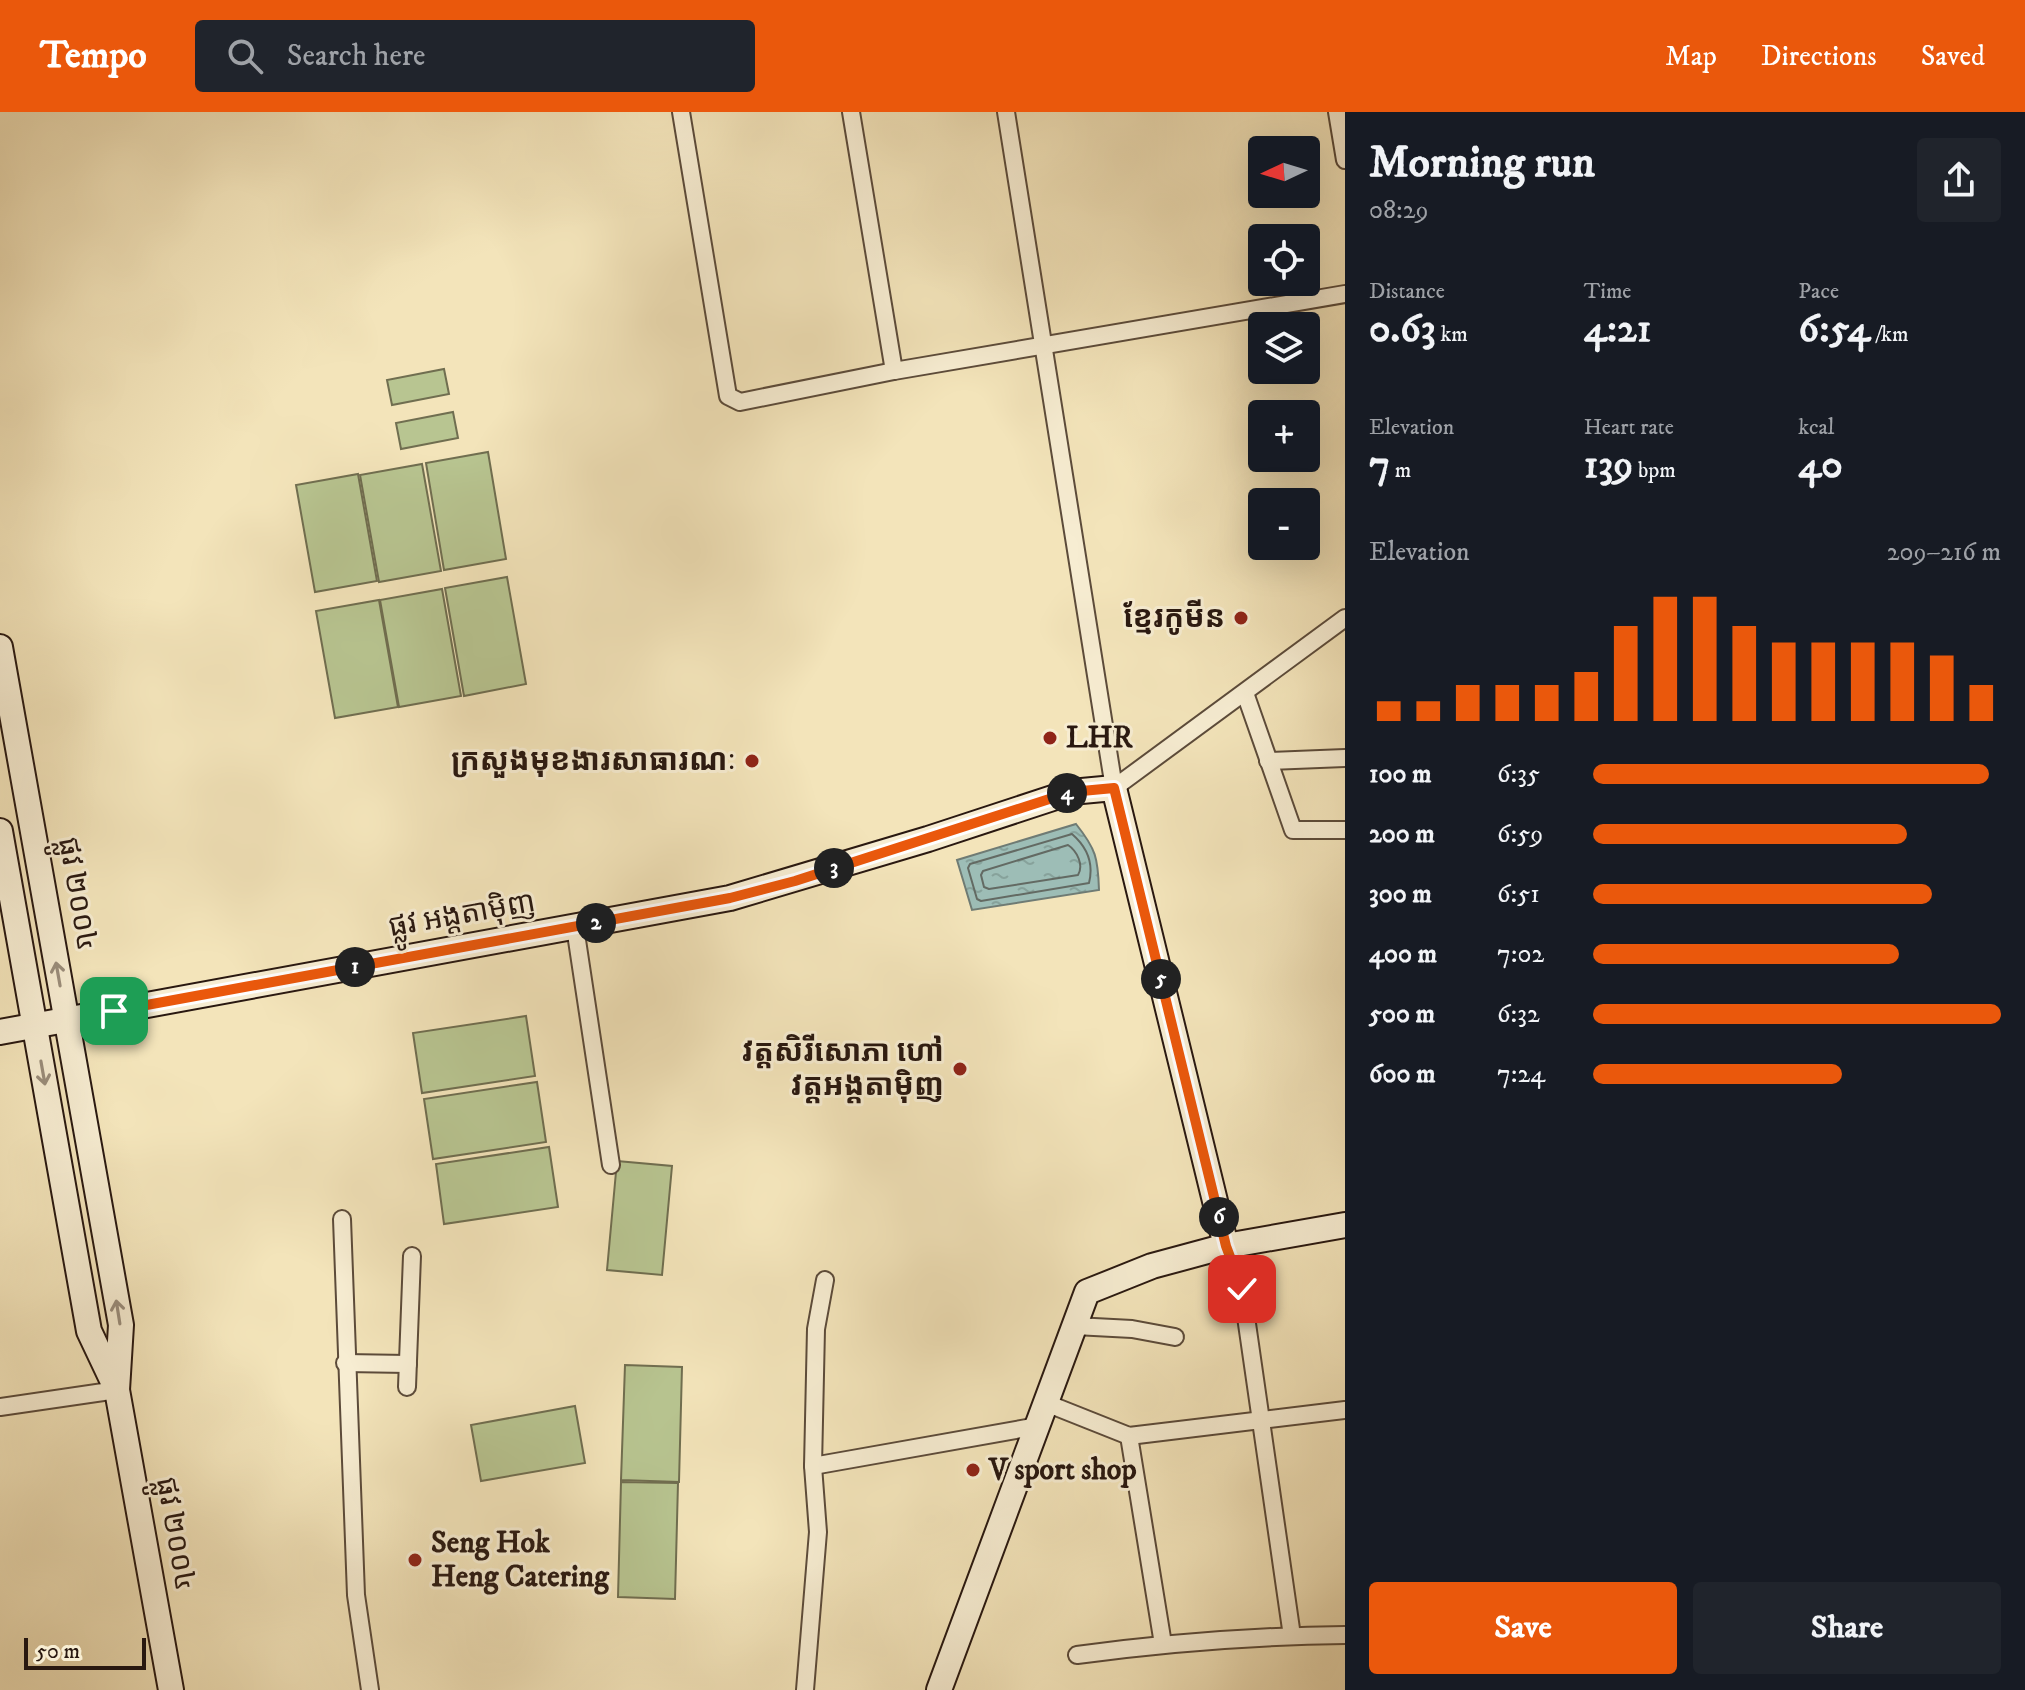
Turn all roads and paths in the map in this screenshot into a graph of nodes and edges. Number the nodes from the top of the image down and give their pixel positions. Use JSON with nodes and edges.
{"nodes":[{"id":1,"x":681,"y":112,"type":"edge"},
{"id":2,"x":851,"y":112,"type":"edge"},
{"id":3,"x":1006,"y":112,"type":"edge"},
{"id":4,"x":1337,"y":112,"type":"edge"},
{"id":5,"x":1345,"y":160,"type":"edge"},
{"id":6,"x":1345,"y":294,"type":"edge"},
{"id":7,"x":1043,"y":346,"type":"junction"},
{"id":8,"x":894,"y":371,"type":"junction"},
{"id":9,"x":1345,"y":618,"type":"edge"},
{"id":10,"x":0,"y":647,"type":"edge"},
{"id":11,"x":1245,"y":693,"type":"junction"},
{"id":12,"x":1345,"y":758,"type":"edge"},
{"id":13,"x":1268,"y":761,"type":"junction"},
{"id":14,"x":1114,"y":788,"type":"junction"},
{"id":15,"x":1345,"y":830,"type":"edge"},
{"id":16,"x":0,"y":831,"type":"edge"},
{"id":17,"x":575,"y":927,"type":"junction"},
{"id":18,"x":66,"y":1020,"type":"junction"},
{"id":19,"x":35,"y":1026,"type":"junction"},
{"id":20,"x":0,"y":1032,"type":"edge"},
{"id":21,"x":611,"y":1165,"type":"dead end"},
{"id":22,"x":342,"y":1219,"type":"dead end"},
{"id":23,"x":1345,"y":1225,"type":"edge"},
{"id":24,"x":1226,"y":1246,"type":"junction"},
{"id":25,"x":412,"y":1256,"type":"dead end"},
{"id":26,"x":825,"y":1280,"type":"dead end"},
{"id":27,"x":1075,"y":1326,"type":"junction"},
{"id":28,"x":1175,"y":1337,"type":"dead end"},
{"id":29,"x":345,"y":1363,"type":"junction"},
{"id":30,"x":408,"y":1364,"type":"junction"},
{"id":31,"x":407,"y":1387,"type":"dead end"},
{"id":32,"x":117,"y":1390,"type":"junction"},
{"id":33,"x":1046,"y":1403,"type":"junction"},
{"id":34,"x":0,"y":1407,"type":"edge"},
{"id":35,"x":1345,"y":1410,"type":"edge"},
{"id":36,"x":1261,"y":1421,"type":"junction"},
{"id":37,"x":1038,"y":1426,"type":"junction"},
{"id":38,"x":1129,"y":1436,"type":"junction"},
{"id":39,"x":813,"y":1466,"type":"junction"},
{"id":40,"x":1345,"y":1635,"type":"edge"},
{"id":41,"x":1292,"y":1636,"type":"junction"},
{"id":42,"x":1163,"y":1644,"type":"junction"},
{"id":43,"x":1077,"y":1655,"type":"dead end"},
{"id":44,"x":171,"y":1690,"type":"edge"},
{"id":45,"x":370,"y":1690,"type":"edge"},
{"id":46,"x":805,"y":1690,"type":"edge"},
{"id":47,"x":939,"y":1690,"type":"edge"}],
"edges":[{"from":1,"to":8,"type":"street"},
{"from":2,"to":8,"type":"street"},
{"from":3,"to":7,"type":"street"},
{"from":4,"to":5,"type":"street"},
{"from":6,"to":7,"type":"street"},
{"from":7,"to":8,"type":"street"},
{"from":7,"to":14,"type":"street"},
{"from":9,"to":11,"type":"street"},
{"from":18,"to":10,"type":"street","name":"ផ្លូវ ២០០៤","one_way":true},
{"from":11,"to":13,"type":"street"},
{"from":11,"to":14,"type":"street"},
{"from":12,"to":13,"type":"street"},
{"from":13,"to":15,"type":"street"},
{"from":14,"to":17,"type":"street","name":"ផ្លូវ អង្តតាម៉ិញ"},
{"from":14,"to":24,"type":"street"},
{"from":16,"to":19,"type":"street","name":"ផ្លូវ ២០០៤"},
{"from":17,"to":18,"type":"street","name":"ផ្លូវ អង្តតាម៉ិញ"},
{"from":17,"to":21,"type":"street"},
{"from":18,"to":19,"type":"street","name":"ផ្លូវ អង្តតាម៉ិញ"},
{"from":32,"to":18,"type":"street","name":"ផ្លូវ ២០០៤","one_way":true},
{"from":19,"to":20,"type":"street","name":"ផ្លូវ អង្តតាម៉ិញ"},
{"from":19,"to":32,"type":"street","name":"ផ្លូវ ២០០៤","one_way":true},
{"from":22,"to":29,"type":"street"},
{"from":23,"to":24,"type":"street"},
{"from":24,"to":27,"type":"street"},
{"from":24,"to":36,"type":"street"},
{"from":25,"to":30,"type":"street"},
{"from":26,"to":39,"type":"street"},
{"from":27,"to":28,"type":"street"},
{"from":27,"to":33,"type":"street"},
{"from":29,"to":30,"type":"street"},
{"from":29,"to":45,"type":"street"},
{"from":30,"to":31,"type":"street"},
{"from":32,"to":34,"type":"street"},
{"from":32,"to":44,"type":"street","name":"ផ្លូវ ២០០៤"},
{"from":33,"to":37,"type":"street"},
{"from":33,"to":38,"type":"street"},
{"from":35,"to":36,"type":"street"},
{"from":36,"to":38,"type":"street"},
{"from":36,"to":41,"type":"street"},
{"from":37,"to":39,"type":"street"},
{"from":37,"to":47,"type":"street"},
{"from":38,"to":42,"type":"street"},
{"from":39,"to":46,"type":"street"},
{"from":40,"to":41,"type":"street"},
{"from":41,"to":42,"type":"street"},
{"from":42,"to":43,"type":"street"}]}
